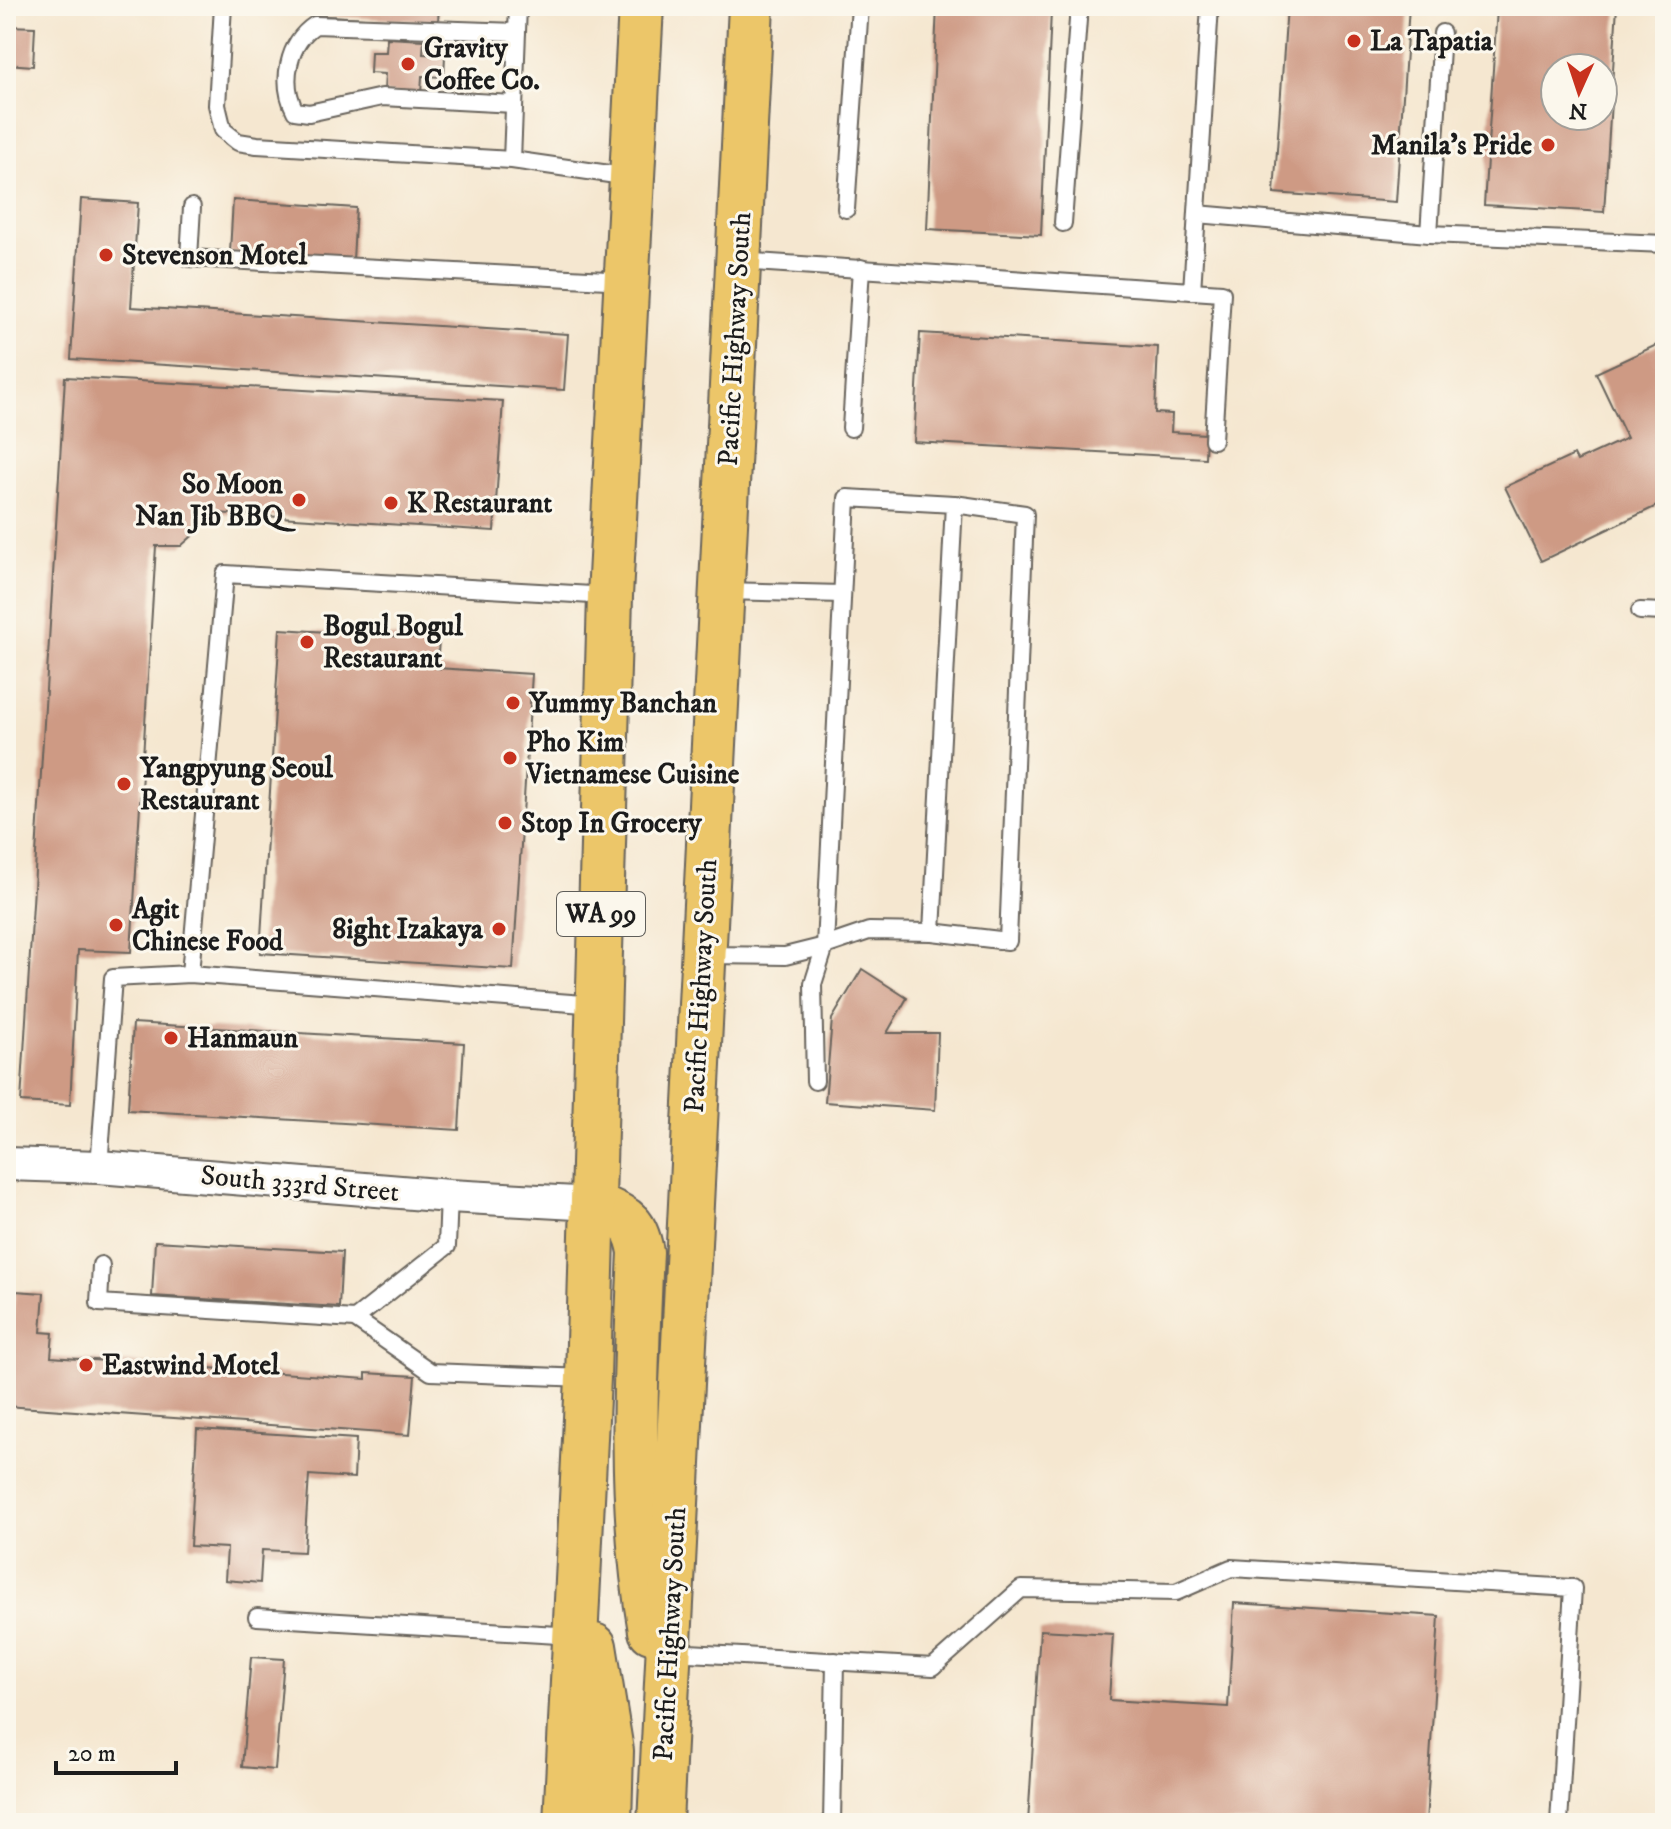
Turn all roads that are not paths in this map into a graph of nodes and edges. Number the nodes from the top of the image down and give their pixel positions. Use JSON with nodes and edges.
{"nodes":[{"id":1,"x":223,"y":6,"type":"edge"},
{"id":2,"x":518,"y":6,"type":"edge"},
{"id":3,"x":641,"y":6,"type":"edge"},
{"id":4,"x":751,"y":6,"type":"edge"},
{"id":5,"x":860,"y":6,"type":"edge"},
{"id":6,"x":1079,"y":6,"type":"edge"},
{"id":7,"x":1210,"y":6,"type":"edge"},
{"id":8,"x":517,"y":32,"type":"junction"},
{"id":9,"x":1442,"y":33,"type":"dead end"},
{"id":10,"x":514,"y":104,"type":"junction"},
{"id":11,"x":512,"y":160,"type":"junction"},
{"id":12,"x":632,"y":177,"type":"junction"},
{"id":13,"x":192,"y":207,"type":"dead end"},
{"id":14,"x":846,"y":209,"type":"dead end"},
{"id":15,"x":1197,"y":214,"type":"junction"},
{"id":16,"x":1063,"y":223,"type":"dead end"},
{"id":17,"x":1429,"y":234,"type":"junction"},
{"id":18,"x":1665,"y":244,"type":"edge"},
{"id":19,"x":739,"y":261,"type":"junction"},
{"id":20,"x":861,"y":268,"type":"junction"},
{"id":21,"x":627,"y":281,"type":"junction"},
{"id":22,"x":1192,"y":291,"type":"junction"},
{"id":23,"x":851,"y":428,"type":"dead end"},
{"id":24,"x":1213,"y":440,"type":"dead end"},
{"id":25,"x":954,"y":504,"type":"junction"},
{"id":26,"x":722,"y":590,"type":"junction"},
{"id":27,"x":842,"y":594,"type":"junction"},
{"id":28,"x":610,"y":596,"type":"junction"},
{"id":29,"x":1640,"y":611,"type":"dead end"},
{"id":30,"x":1665,"y":612,"type":"edge"},
{"id":31,"x":932,"y":932,"type":"junction"},
{"id":32,"x":825,"y":946,"type":"junction"},
{"id":33,"x":702,"y":955,"type":"junction"},
{"id":34,"x":190,"y":974,"type":"junction"},
{"id":35,"x":599,"y":1006,"type":"junction"},
{"id":36,"x":815,"y":1081,"type":"dead end"},
{"id":37,"x":6,"y":1164,"type":"edge"},
{"id":38,"x":99,"y":1167,"type":"junction"},
{"id":39,"x":449,"y":1196,"type":"junction"},
{"id":40,"x":594,"y":1204,"type":"junction"},
{"id":41,"x":101,"y":1265,"type":"dead end"},
{"id":42,"x":355,"y":1319,"type":"junction"},
{"id":43,"x":588,"y":1378,"type":"junction"},
{"id":44,"x":580,"y":1561,"type":"junction"},
{"id":45,"x":257,"y":1617,"type":"dead end"},
{"id":46,"x":576,"y":1636,"type":"junction"},
{"id":47,"x":670,"y":1652,"type":"junction"},
{"id":48,"x":835,"y":1661,"type":"junction"},
{"id":49,"x":666,"y":1716,"type":"junction"},
{"id":50,"x":566,"y":1823,"type":"edge"},
{"id":51,"x":609,"y":1823,"type":"edge"},
{"id":52,"x":660,"y":1823,"type":"edge"},
{"id":53,"x":832,"y":1823,"type":"edge"},
{"id":54,"x":1559,"y":1823,"type":"edge"}],
"edges":[{"from":1,"to":11,"type":"lane"},
{"from":2,"to":8,"type":"lane"},
{"from":3,"to":12,"type":"main road","number":"WA 99"},
{"from":4,"to":19,"type":"main road","name":"Pacific Highway South"},
{"from":5,"to":14,"type":"lane"},
{"from":6,"to":16,"type":"lane"},
{"from":7,"to":15,"type":"lane"},
{"from":8,"to":10,"type":"lane"},
{"from":8,"to":10,"type":"lane"},
{"from":9,"to":17,"type":"lane"},
{"from":10,"to":11,"type":"lane"},
{"from":11,"to":12,"type":"lane"},
{"from":12,"to":21,"type":"main road","number":"WA 99"},
{"from":13,"to":21,"type":"lane"},
{"from":15,"to":17,"type":"lane"},
{"from":15,"to":22,"type":"lane"},
{"from":17,"to":18,"type":"lane"},
{"from":19,"to":20,"type":"lane"},
{"from":19,"to":26,"type":"main road","name":"Pacific Highway South"},
{"from":20,"to":22,"type":"lane"},
{"from":20,"to":23,"type":"lane"},
{"from":21,"to":28,"type":"main road","number":"WA 99"},
{"from":22,"to":24,"type":"lane"},
{"from":25,"to":27,"type":"lane"},
{"from":25,"to":31,"type":"lane"},
{"from":25,"to":31,"type":"lane"},
{"from":26,"to":27,"type":"lane"},
{"from":26,"to":33,"type":"main road","name":"Pacific Highway South"},
{"from":27,"to":32,"type":"lane"},
{"from":28,"to":34,"type":"lane"},
{"from":28,"to":35,"type":"main road","number":"WA 99"},
{"from":29,"to":30,"type":"lane"},
{"from":31,"to":32,"type":"lane"},
{"from":32,"to":33,"type":"lane"},
{"from":32,"to":36,"type":"lane"},
{"from":33,"to":47,"type":"main road","name":"Pacific Highway South"},
{"from":34,"to":35,"type":"lane"},
{"from":34,"to":38,"type":"lane"},
{"from":35,"to":40,"type":"main road","number":"WA 99"},
{"from":37,"to":38,"type":"street","name":"South 333rd Street"},
{"from":38,"to":39,"type":"street","name":"South 333rd Street"},
{"from":39,"to":40,"type":"street","name":"South 333rd Street"},
{"from":39,"to":42,"type":"lane"},
{"from":40,"to":43,"type":"main road","number":"WA 99"},
{"from":40,"to":49,"type":"main road"},
{"from":41,"to":42,"type":"lane"},
{"from":42,"to":43,"type":"lane"},
{"from":43,"to":44,"type":"main road","number":"WA 99"},
{"from":44,"to":46,"type":"main road","number":"WA 99"},
{"from":44,"to":51,"type":"main road"},
{"from":45,"to":46,"type":"lane"},
{"from":46,"to":50,"type":"main road","number":"WA 99"},
{"from":47,"to":48,"type":"lane"},
{"from":47,"to":49,"type":"main road","name":"Pacific Highway South"},
{"from":48,"to":53,"type":"lane"},
{"from":48,"to":54,"type":"lane"},
{"from":49,"to":52,"type":"main road","name":"Pacific Highway South"}]}
